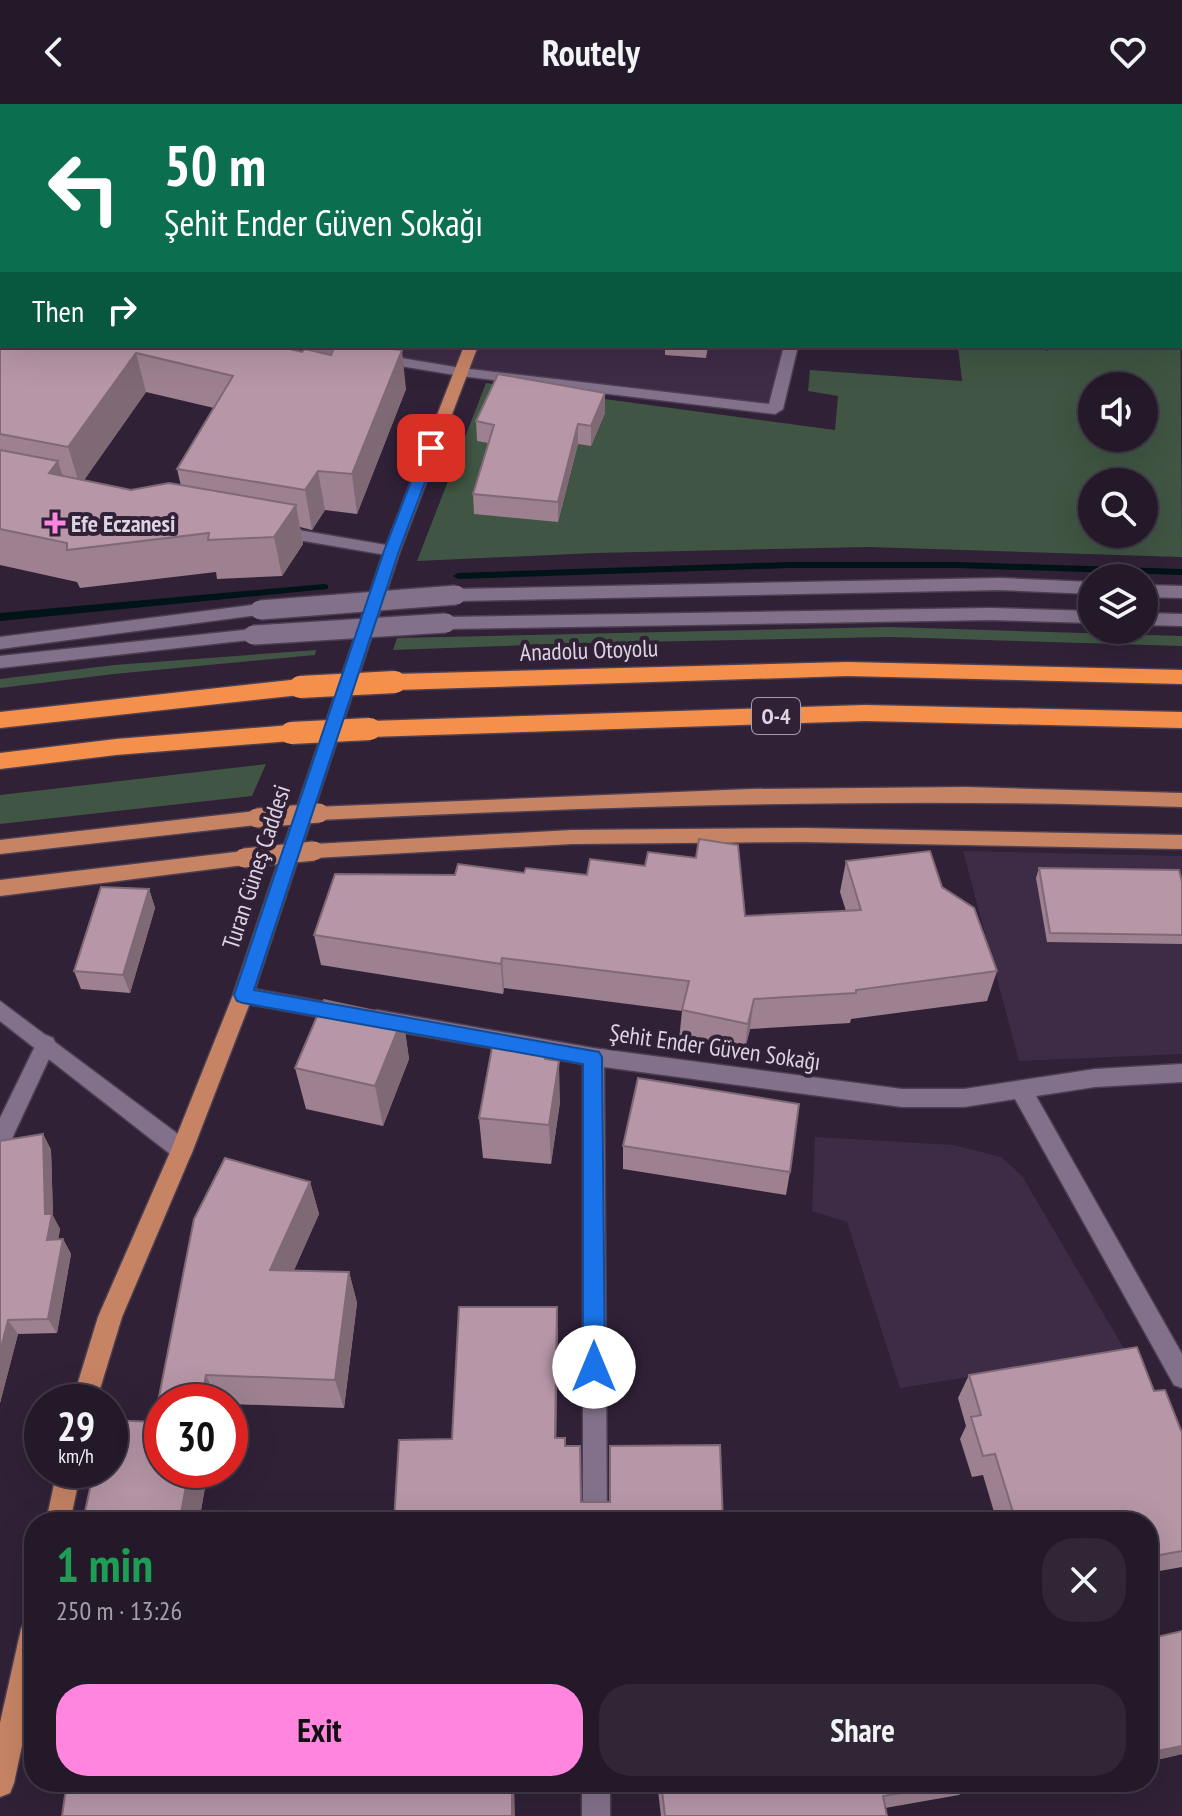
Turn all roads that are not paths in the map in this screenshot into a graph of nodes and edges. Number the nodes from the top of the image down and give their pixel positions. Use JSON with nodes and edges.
{"nodes":[{"id":1,"x":315,"y":348,"type":"edge"},
{"id":2,"x":470,"y":348,"type":"edge"},
{"id":3,"x":790,"y":348,"type":"edge"},
{"id":4,"x":461,"y":372,"type":"junction"},
{"id":5,"x":256,"y":528,"type":"edge"},
{"id":6,"x":392,"y":551,"type":"junction"},
{"id":7,"x":1078,"y":587,"type":"edge"},
{"id":8,"x":1158,"y":591,"type":"edge"},
{"id":9,"x":1182,"y":592,"type":"edge"},
{"id":10,"x":1078,"y":617,"type":"edge"},
{"id":11,"x":1158,"y":619,"type":"edge"},
{"id":12,"x":1182,"y":620,"type":"edge"},
{"id":13,"x":0,"y":643,"type":"edge"},
{"id":14,"x":0,"y":662,"type":"edge"},
{"id":15,"x":1182,"y":677,"type":"edge"},
{"id":16,"x":0,"y":720,"type":"edge"},
{"id":17,"x":1182,"y":720,"type":"edge"},
{"id":18,"x":0,"y":761,"type":"edge"},
{"id":19,"x":1182,"y":800,"type":"edge"},
{"id":20,"x":1182,"y":842,"type":"edge"},
{"id":21,"x":0,"y":847,"type":"edge"},
{"id":22,"x":0,"y":888,"type":"edge"},
{"id":23,"x":243,"y":995,"type":"junction"},
{"id":24,"x":0,"y":1009,"type":"edge"},
{"id":25,"x":46,"y":1044,"type":"junction"},
{"id":26,"x":593,"y":1057,"type":"junction"},
{"id":27,"x":1182,"y":1073,"type":"edge"},
{"id":28,"x":1020,"y":1088,"type":"junction"},
{"id":29,"x":0,"y":1140,"type":"edge"},
{"id":30,"x":182,"y":1150,"type":"junction"},
{"id":31,"x":1182,"y":1377,"type":"edge"},
{"id":32,"x":90,"y":1384,"type":"edge"},
{"id":33,"x":65,"y":1488,"type":"edge"},
{"id":34,"x":60,"y":1512,"type":"edge"},
{"id":35,"x":595,"y":1512,"type":"edge"},
{"id":36,"x":24,"y":1674,"type":"edge"},
{"id":37,"x":0,"y":1783,"type":"edge"},
{"id":38,"x":596,"y":1792,"type":"edge"},
{"id":39,"x":596,"y":1816,"type":"edge"}],
"edges":[{"from":1,"to":4,"type":"street"},
{"from":2,"to":4,"type":"main road","name":"Turan Güneş Caddesi"},
{"from":3,"to":4,"type":"street"},
{"from":4,"to":6,"type":"main road","name":"Turan Güneş Caddesi"},
{"from":5,"to":6,"type":"street"},
{"from":6,"to":23,"type":"main road","name":"Turan Güneş Caddesi"},
{"from":7,"to":13,"type":"street","bridge":true},
{"from":8,"to":9,"type":"street"},
{"from":10,"to":14,"type":"street","bridge":true},
{"from":11,"to":12,"type":"street"},
{"from":15,"to":16,"type":"highway","name":"Anadolu Otoyolu","number":"O-4","bridge":true},
{"from":17,"to":18,"type":"highway","number":"O-4","bridge":true},
{"from":19,"to":21,"type":"main road","bridge":true},
{"from":20,"to":22,"type":"main road","bridge":true},
{"from":23,"to":26,"type":"street","name":"Şehit Ender Güven Sokağı"},
{"from":23,"to":30,"type":"main road","name":"Turan Güneş Caddesi"},
{"from":24,"to":25,"type":"street"},
{"from":25,"to":29,"type":"street"},
{"from":25,"to":30,"type":"street"},
{"from":26,"to":28,"type":"street","name":"Şehit Ender Güven Sokağı"},
{"from":26,"to":35,"type":"street"},
{"from":27,"to":28,"type":"street","name":"Şehit Ender Güven Sokağı"},
{"from":28,"to":31,"type":"street"},
{"from":30,"to":32,"type":"main road","name":"Turan Güneş Caddesi"},
{"from":33,"to":34,"type":"main road"},
{"from":36,"to":37,"type":"main road"},
{"from":38,"to":39,"type":"street"}]}
